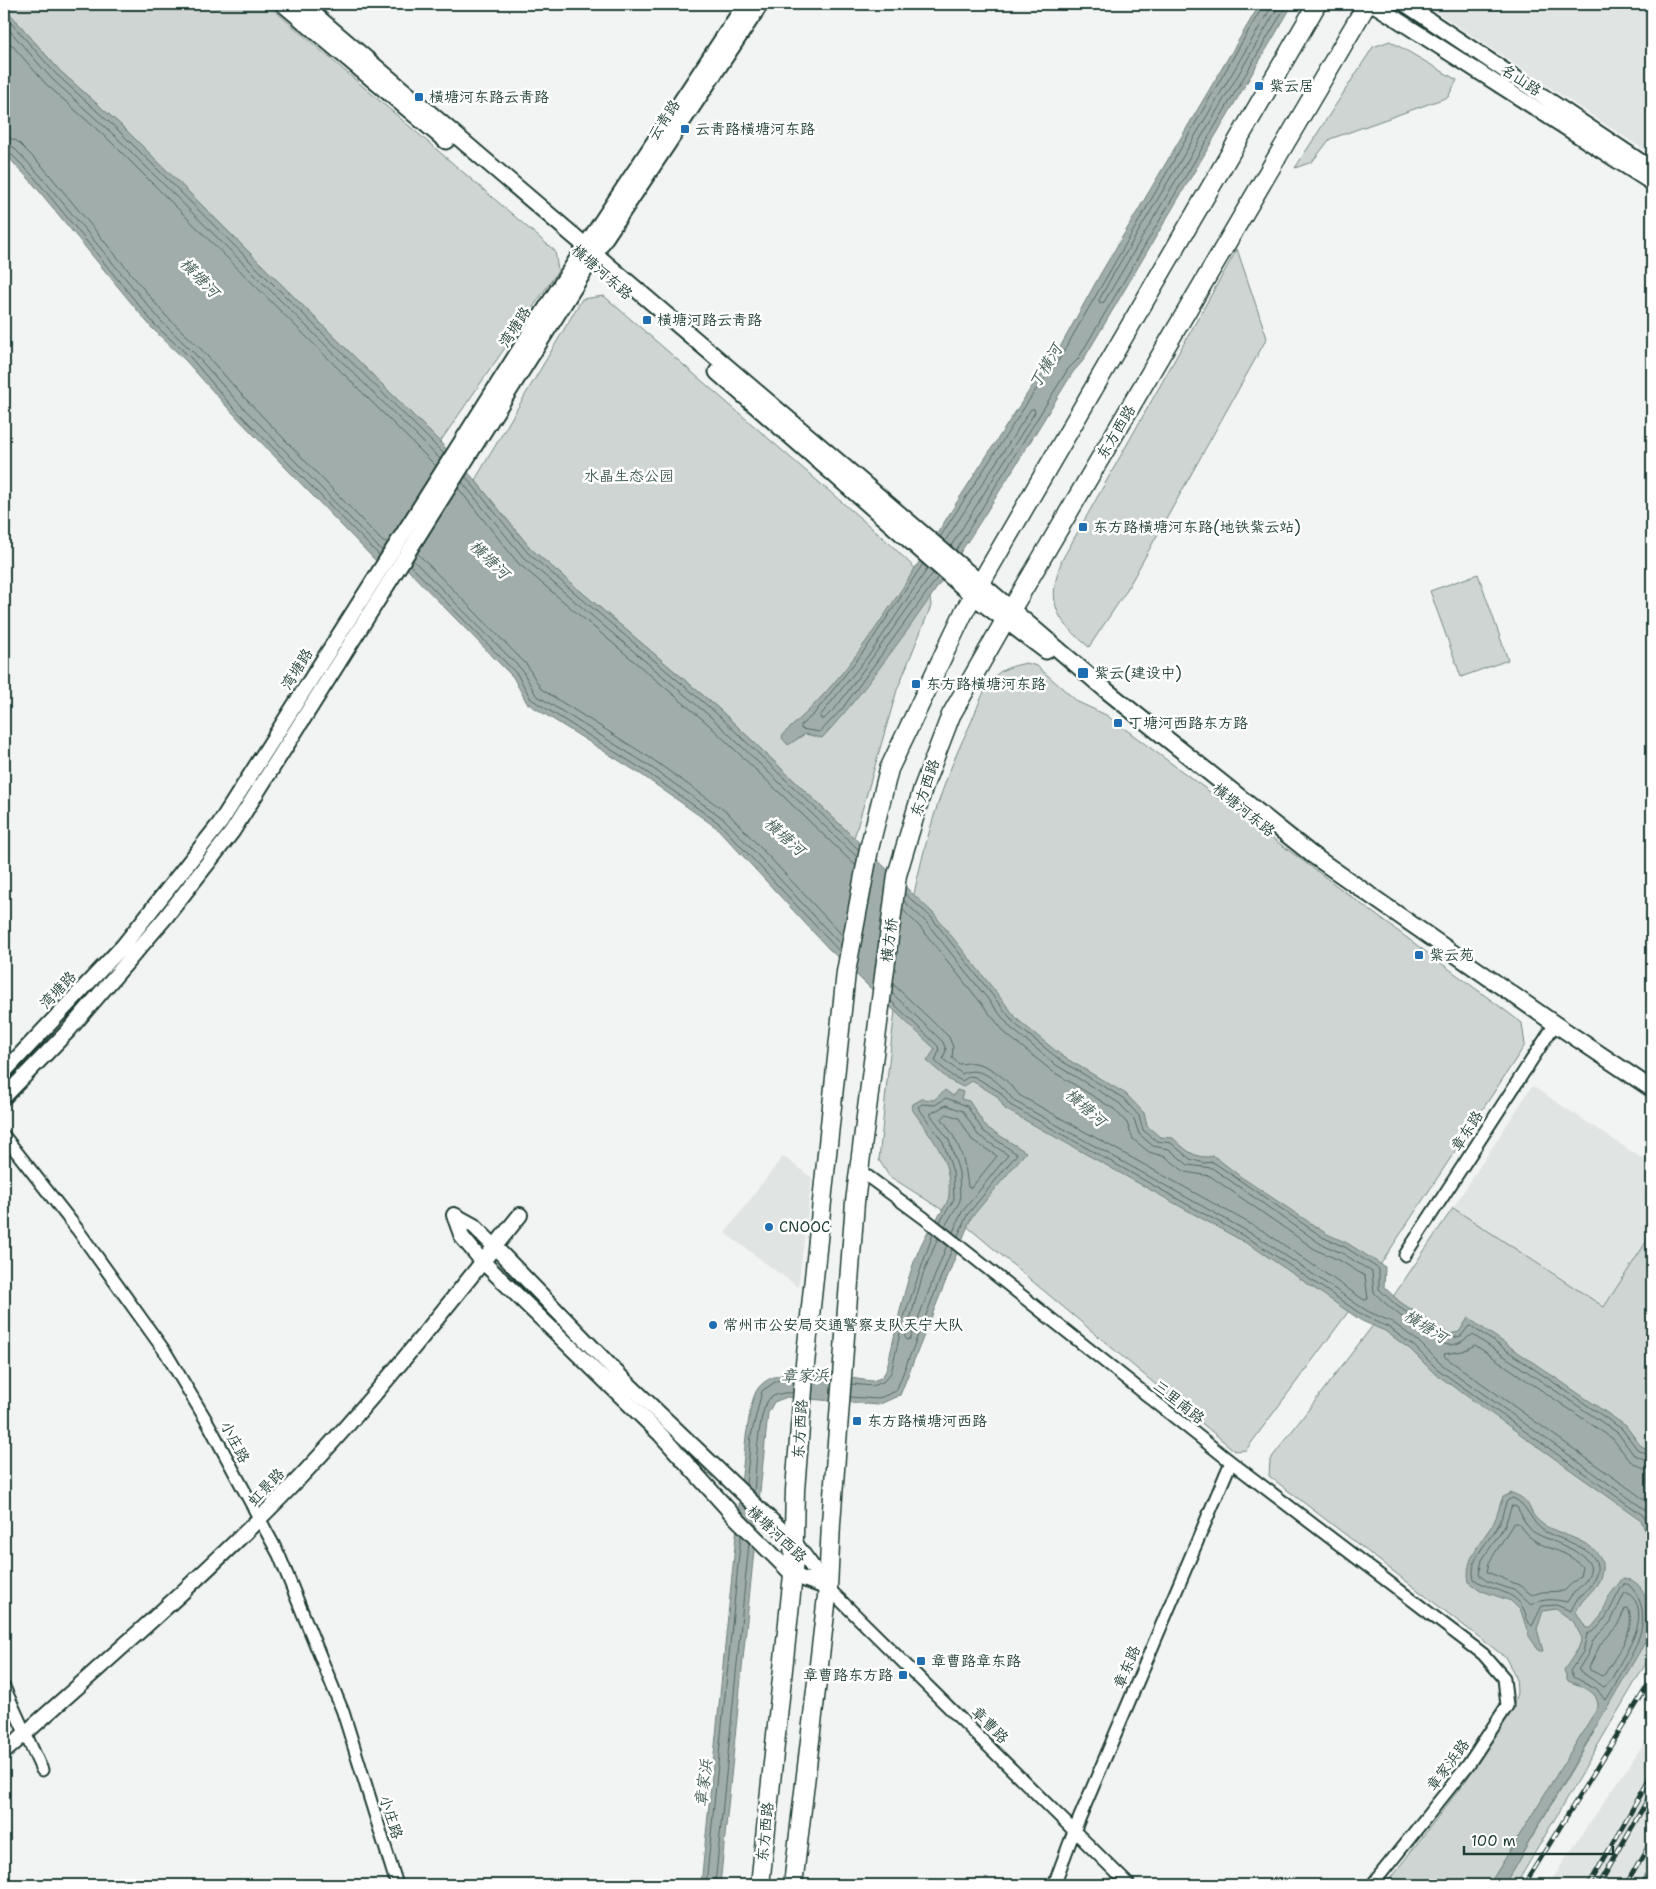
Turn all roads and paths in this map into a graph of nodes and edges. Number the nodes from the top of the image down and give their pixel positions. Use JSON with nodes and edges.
{"nodes":[{"id":1,"x":283,"y":4,"type":"edge"},
{"id":2,"x":302,"y":4,"type":"edge"},
{"id":3,"x":745,"y":4,"type":"edge"},
{"id":4,"x":761,"y":4,"type":"edge"},
{"id":5,"x":1317,"y":4,"type":"edge"},
{"id":6,"x":1367,"y":4,"type":"edge"},
{"id":7,"x":1373,"y":4,"type":"edge"},
{"id":8,"x":1405,"y":4,"type":"edge"},
{"id":9,"x":1652,"y":169,"type":"edge"},
{"id":10,"x":1652,"y":184,"type":"edge"},
{"id":11,"x":588,"y":254,"type":"junction"},
{"id":12,"x":977,"y":590,"type":"junction"},
{"id":13,"x":1008,"y":615,"type":"junction"},
{"id":14,"x":897,"y":875,"type":"joint"},
{"id":15,"x":1554,"y":1024,"type":"junction"},
{"id":16,"x":4,"y":1072,"type":"edge"},
{"id":17,"x":1652,"y":1089,"type":"edge"},
{"id":18,"x":4,"y":1097,"type":"edge"},
{"id":19,"x":4,"y":1136,"type":"edge"},
{"id":20,"x":859,"y":1170,"type":"junction"},
{"id":21,"x":520,"y":1215,"type":"dead end"},
{"id":22,"x":494,"y":1246,"type":"junction"},
{"id":23,"x":1405,"y":1255,"type":"dead end"},
{"id":24,"x":482,"y":1261,"type":"junction"},
{"id":25,"x":1231,"y":1462,"type":"junction"},
{"id":26,"x":258,"y":1518,"type":"junction"},
{"id":27,"x":794,"y":1542,"type":"junction"},
{"id":28,"x":793,"y":1575,"type":"junction"},
{"id":29,"x":828,"y":1588,"type":"junction"},
{"id":30,"x":1483,"y":1654,"type":"joint"},
{"id":31,"x":4,"y":1687,"type":"edge"},
{"id":32,"x":25,"y":1734,"type":"junction"},
{"id":33,"x":4,"y":1752,"type":"edge"},
{"id":34,"x":42,"y":1770,"type":"dead end"},
{"id":35,"x":1074,"y":1831,"type":"junction"},
{"id":36,"x":397,"y":1885,"type":"edge"},
{"id":37,"x":760,"y":1885,"type":"edge"},
{"id":38,"x":793,"y":1885,"type":"edge"},
{"id":39,"x":1054,"y":1885,"type":"edge"},
{"id":40,"x":1129,"y":1885,"type":"edge"},
{"id":41,"x":1372,"y":1885,"type":"edge"}],
"edges":[{"from":1,"to":11,"type":"main road","name":"横塘河东路"},
{"from":2,"to":11,"type":"main road","name":"横塘河东路"},
{"from":3,"to":11,"type":"street","name":"云青路"},
{"from":4,"to":11,"type":"street","name":"云青路"},
{"from":5,"to":12,"type":"main road"},
{"from":6,"to":13,"type":"main road","name":"东方西路"},
{"from":7,"to":10,"type":"street","name":"名山路"},
{"from":8,"to":9,"type":"street","name":"名山路"},
{"from":11,"to":12,"type":"main road","name":"横塘河东路"},
{"from":11,"to":16,"type":"street","name":"湾塘路"},
{"from":11,"to":18,"type":"street"},
{"from":12,"to":13,"type":"main road","name":"横塘河东路"},
{"from":12,"to":27,"type":"main road","name":"东方西路"},
{"from":13,"to":14,"type":"main road","name":"东方西路"},
{"from":13,"to":15,"type":"main road","name":"横塘河东路"},
{"from":14,"to":20,"type":"main road","name":"横方桥"},
{"from":15,"to":17,"type":"main road","name":"横塘河东路"},
{"from":15,"to":23,"type":"street","name":"章东路"},
{"from":19,"to":26,"type":"street","name":"小庄路"},
{"from":20,"to":25,"type":"street","name":"三里南路"},
{"from":20,"to":29,"type":"main road"},
{"from":21,"to":22,"type":"street","name":"虹景路"},
{"from":22,"to":24,"type":"street","name":"虹景路"},
{"from":22,"to":24,"type":"street","name":"横塘河西路"},
{"from":22,"to":27,"type":"street","name":"横塘河西路"},
{"from":24,"to":26,"type":"street","name":"虹景路"},
{"from":24,"to":28,"type":"street","name":"横塘河西路"},
{"from":25,"to":30,"type":"street","name":"三里南路"},
{"from":25,"to":35,"type":"street","name":"章东路"},
{"from":26,"to":32,"type":"street","name":"虹景路"},
{"from":26,"to":36,"type":"street","name":"小庄路"},
{"from":27,"to":28,"type":"main road","name":"东方西路"},
{"from":27,"to":29,"type":"street","name":"横塘河西路"},
{"from":28,"to":29,"type":"street","name":"横塘河西路"},
{"from":28,"to":37,"type":"main road","name":"东方西路"},
{"from":29,"to":35,"type":"street","name":"章曹路"},
{"from":29,"to":38,"type":"main road"},
{"from":30,"to":41,"type":"street","name":"章家浜路"},
{"from":31,"to":32,"type":"street"},
{"from":32,"to":33,"type":"street","name":"虹景路"},
{"from":32,"to":34,"type":"street"},
{"from":35,"to":39,"type":"street","name":"章东路"},
{"from":35,"to":40,"type":"street","name":"章曹路"}]}
